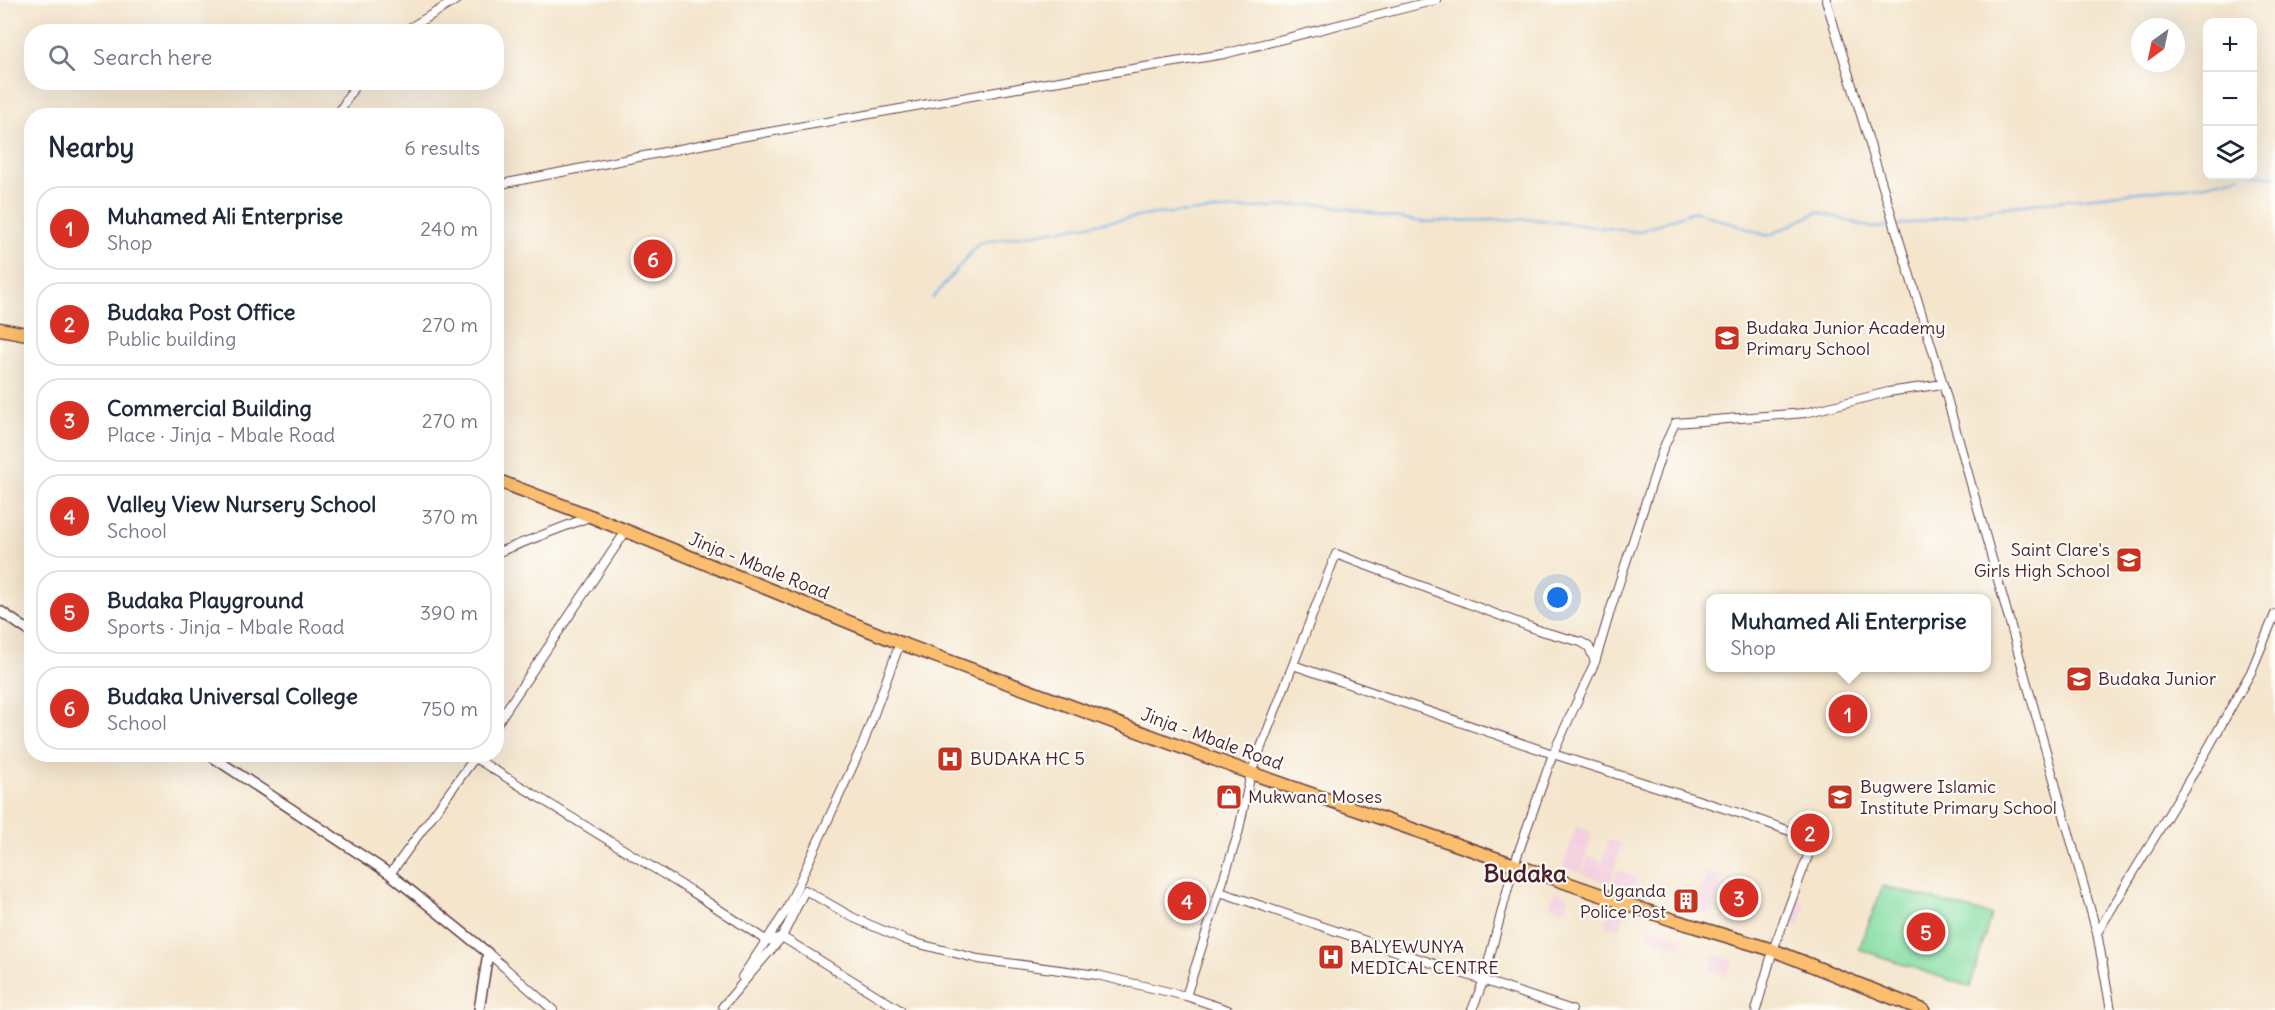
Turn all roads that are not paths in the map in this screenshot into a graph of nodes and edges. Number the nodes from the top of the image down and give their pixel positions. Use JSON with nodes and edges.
{"nodes":[{"id":1,"x":456,"y":0,"type":"edge"},
{"id":2,"x":1436,"y":0,"type":"edge"},
{"id":3,"x":1826,"y":0,"type":"edge"},
{"id":4,"x":416,"y":24,"type":"edge"},
{"id":5,"x":352,"y":90,"type":"edge"},
{"id":6,"x":342,"y":108,"type":"edge"},
{"id":7,"x":504,"y":183,"type":"edge"},
{"id":8,"x":0,"y":329,"type":"edge"},
{"id":9,"x":24,"y":334,"type":"edge"},
{"id":10,"x":1943,"y":384,"type":"junction"},
{"id":11,"x":504,"y":483,"type":"edge"},
{"id":12,"x":590,"y":516,"type":"junction"},
{"id":13,"x":626,"y":531,"type":"junction"},
{"id":14,"x":504,"y":550,"type":"edge"},
{"id":15,"x":0,"y":611,"type":"edge"},
{"id":16,"x":2275,"y":614,"type":"edge"},
{"id":17,"x":24,"y":628,"type":"edge"},
{"id":18,"x":900,"y":643,"type":"junction"},
{"id":19,"x":1595,"y":662,"type":"junction"},
{"id":20,"x":1293,"y":665,"type":"junction"},
{"id":21,"x":504,"y":713,"type":"edge"},
{"id":22,"x":1553,"y":754,"type":"junction"},
{"id":23,"x":220,"y":762,"type":"edge"},
{"id":24,"x":472,"y":762,"type":"edge"},
{"id":25,"x":486,"y":762,"type":"edge"},
{"id":26,"x":1251,"y":773,"type":"junction"},
{"id":27,"x":1514,"y":865,"type":"junction"},
{"id":28,"x":390,"y":874,"type":"junction"},
{"id":29,"x":1220,"y":892,"type":"junction"},
{"id":30,"x":2097,"y":933,"type":"junction"},
{"id":31,"x":782,"y":937,"type":"junction"},
{"id":32,"x":767,"y":941,"type":"junction"},
{"id":33,"x":1773,"y":950,"type":"junction"},
{"id":34,"x":488,"y":953,"type":"junction"},
{"id":35,"x":1483,"y":982,"type":"junction"},
{"id":36,"x":1186,"y":996,"type":"junction"},
{"id":37,"x":721,"y":1008,"type":"edge"},
{"id":38,"x":479,"y":1010,"type":"edge"},
{"id":39,"x":553,"y":1010,"type":"edge"},
{"id":40,"x":900,"y":1010,"type":"edge"},
{"id":41,"x":1227,"y":1010,"type":"edge"},
{"id":42,"x":1472,"y":1010,"type":"edge"},
{"id":43,"x":1572,"y":1010,"type":"edge"},
{"id":44,"x":1756,"y":1010,"type":"edge"},
{"id":45,"x":1923,"y":1010,"type":"edge"},
{"id":46,"x":2111,"y":1010,"type":"edge"}],
"edges":[{"from":1,"to":4,"type":"street"},
{"from":2,"to":7,"type":"street"},
{"from":3,"to":10,"type":"street"},
{"from":5,"to":6,"type":"street"},
{"from":8,"to":9,"type":"main road"},
{"from":10,"to":19,"type":"street"},
{"from":10,"to":30,"type":"street"},
{"from":11,"to":12,"type":"main road","name":"Jinja - Mbale Road"},
{"from":12,"to":13,"type":"main road","name":"Jinja - Mbale Road"},
{"from":12,"to":14,"type":"street"},
{"from":13,"to":18,"type":"main road","name":"Jinja - Mbale Road"},
{"from":13,"to":21,"type":"street"},
{"from":15,"to":17,"type":"street"},
{"from":16,"to":30,"type":"street"},
{"from":18,"to":26,"type":"main road","name":"Jinja - Mbale Road"},
{"from":18,"to":32,"type":"street"},
{"from":19,"to":20,"type":"street"},
{"from":19,"to":22,"type":"street"},
{"from":20,"to":22,"type":"street"},
{"from":20,"to":26,"type":"street"},
{"from":22,"to":27,"type":"street"},
{"from":22,"to":33,"type":"street"},
{"from":23,"to":28,"type":"street"},
{"from":24,"to":28,"type":"street"},
{"from":25,"to":32,"type":"street"},
{"from":26,"to":27,"type":"main road","name":"Jinja - Mbale Road"},
{"from":26,"to":29,"type":"street"},
{"from":27,"to":33,"type":"main road","name":"Jinja - Mbale Road"},
{"from":27,"to":35,"type":"street"},
{"from":28,"to":34,"type":"street"},
{"from":29,"to":35,"type":"street"},
{"from":29,"to":36,"type":"street"},
{"from":30,"to":46,"type":"street"},
{"from":31,"to":32,"type":"street"},
{"from":31,"to":36,"type":"street"},
{"from":31,"to":37,"type":"street"},
{"from":31,"to":40,"type":"street"},
{"from":32,"to":37,"type":"street"},
{"from":33,"to":44,"type":"street"},
{"from":33,"to":45,"type":"main road","name":"Jinja - Mbale Road"},
{"from":34,"to":38,"type":"street"},
{"from":34,"to":39,"type":"street"},
{"from":35,"to":42,"type":"street"},
{"from":35,"to":43,"type":"street"},
{"from":36,"to":41,"type":"street"}]}
